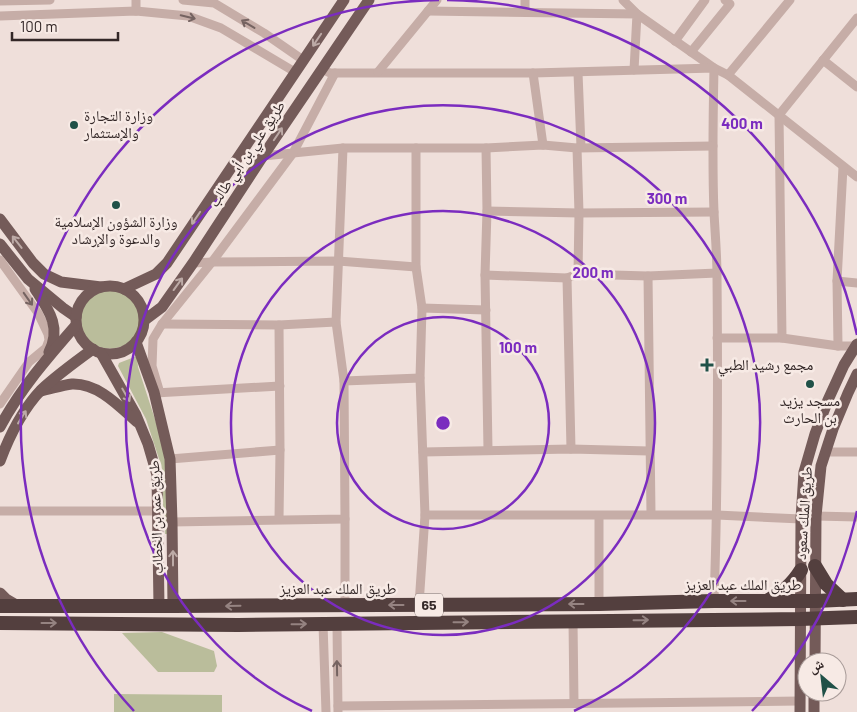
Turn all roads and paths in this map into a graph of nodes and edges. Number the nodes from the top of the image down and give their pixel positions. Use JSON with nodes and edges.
{"nodes":[{"id":1,"x":11,"y":0,"type":"edge"},
{"id":2,"x":50,"y":0,"type":"edge"},
{"id":3,"x":136,"y":0,"type":"edge"},
{"id":4,"x":183,"y":0,"type":"edge"},
{"id":5,"x":344,"y":0,"type":"edge"},
{"id":6,"x":369,"y":0,"type":"edge"},
{"id":7,"x":437,"y":0,"type":"edge"},
{"id":8,"x":525,"y":0,"type":"edge"},
{"id":9,"x":623,"y":0,"type":"edge"},
{"id":10,"x":706,"y":0,"type":"edge"},
{"id":11,"x":725,"y":0,"type":"edge"},
{"id":12,"x":790,"y":0,"type":"edge"},
{"id":13,"x":0,"y":1,"type":"edge"},
{"id":14,"x":212,"y":2,"type":"edge"},
{"id":15,"x":136,"y":11,"type":"junction"},
{"id":16,"x":428,"y":11,"type":"junction"},
{"id":17,"x":525,"y":12,"type":"junction"},
{"id":18,"x":637,"y":14,"type":"junction"},
{"id":19,"x":0,"y":16,"type":"edge"},
{"id":20,"x":12,"y":16,"type":"junction"},
{"id":21,"x":857,"y":19,"type":"edge"},
{"id":22,"x":675,"y":41,"type":"junction"},
{"id":23,"x":691,"y":52,"type":"junction"},
{"id":24,"x":303,"y":60,"type":"junction"},
{"id":25,"x":823,"y":60,"type":"junction"},
{"id":26,"x":714,"y":68,"type":"junction"},
{"id":27,"x":322,"y":69,"type":"junction"},
{"id":28,"x":634,"y":70,"type":"junction"},
{"id":29,"x":295,"y":72,"type":"junction"},
{"id":30,"x":378,"y":72,"type":"junction"},
{"id":31,"x":335,"y":73,"type":"junction"},
{"id":32,"x":533,"y":73,"type":"junction"},
{"id":33,"x":578,"y":73,"type":"junction"},
{"id":34,"x":728,"y":75,"type":"junction"},
{"id":35,"x":857,"y":87,"type":"edge"},
{"id":36,"x":779,"y":114,"type":"junction"},
{"id":37,"x":543,"y":145,"type":"junction"},
{"id":38,"x":712,"y":146,"type":"junction"},
{"id":39,"x":579,"y":147,"type":"junction"},
{"id":40,"x":342,"y":148,"type":"junction"},
{"id":41,"x":416,"y":148,"type":"junction"},
{"id":42,"x":486,"y":148,"type":"junction"},
{"id":43,"x":292,"y":153,"type":"junction"},
{"id":44,"x":263,"y":156,"type":"junction"},
{"id":45,"x":843,"y":167,"type":"junction"},
{"id":46,"x":857,"y":177,"type":"edge"},
{"id":47,"x":486,"y":210,"type":"junction"},
{"id":48,"x":714,"y":212,"type":"junction"},
{"id":49,"x":579,"y":213,"type":"junction"},
{"id":50,"x":0,"y":219,"type":"edge"},
{"id":51,"x":0,"y":244,"type":"edge"},
{"id":52,"x":0,"y":260,"type":"edge"},
{"id":53,"x":338,"y":261,"type":"junction"},
{"id":54,"x":212,"y":262,"type":"junction"},
{"id":55,"x":193,"y":263,"type":"junction"},
{"id":56,"x":416,"y":267,"type":"junction"},
{"id":57,"x":717,"y":273,"type":"junction"},
{"id":58,"x":578,"y":274,"type":"junction"},
{"id":59,"x":485,"y":275,"type":"junction"},
{"id":60,"x":648,"y":276,"type":"junction"},
{"id":61,"x":567,"y":278,"type":"junction"},
{"id":62,"x":28,"y":279,"type":"junction"},
{"id":63,"x":837,"y":281,"type":"junction"},
{"id":64,"x":857,"y":283,"type":"edge"},
{"id":65,"x":101,"y":287,"type":"junction"},
{"id":66,"x":124,"y":289,"type":"junction"},
{"id":67,"x":422,"y":308,"type":"junction"},
{"id":68,"x":486,"y":310,"type":"junction"},
{"id":69,"x":146,"y":319,"type":"junction"},
{"id":70,"x":76,"y":321,"type":"junction"},
{"id":71,"x":336,"y":322,"type":"junction"},
{"id":72,"x":162,"y":324,"type":"junction"},
{"id":73,"x":279,"y":325,"type":"junction"},
{"id":74,"x":717,"y":338,"type":"junction"},
{"id":75,"x":782,"y":338,"type":"junction"},
{"id":76,"x":136,"y":342,"type":"junction"},
{"id":77,"x":856,"y":345,"type":"edge"},
{"id":78,"x":838,"y":346,"type":"junction"},
{"id":79,"x":46,"y":348,"type":"joint"},
{"id":80,"x":97,"y":351,"type":"junction"},
{"id":81,"x":42,"y":366,"type":"junction"},
{"id":82,"x":857,"y":374,"type":"edge"},
{"id":83,"x":420,"y":378,"type":"junction"},
{"id":84,"x":344,"y":381,"type":"junction"},
{"id":85,"x":280,"y":386,"type":"junction"},
{"id":86,"x":40,"y":392,"type":"junction"},
{"id":87,"x":157,"y":393,"type":"junction"},
{"id":88,"x":3,"y":403,"type":"edge"},
{"id":89,"x":0,"y":427,"type":"edge"},
{"id":90,"x":141,"y":427,"type":"junction"},
{"id":91,"x":571,"y":449,"type":"junction"},
{"id":92,"x":280,"y":450,"type":"junction"},
{"id":93,"x":488,"y":450,"type":"junction"},
{"id":94,"x":649,"y":450,"type":"junction"},
{"id":95,"x":423,"y":452,"type":"junction"},
{"id":96,"x":826,"y":452,"type":"junction"},
{"id":97,"x":857,"y":452,"type":"edge"},
{"id":98,"x":170,"y":459,"type":"junction"},
{"id":99,"x":0,"y":460,"type":"edge"},
{"id":100,"x":0,"y":511,"type":"edge"},
{"id":101,"x":158,"y":511,"type":"junction"},
{"id":102,"x":651,"y":514,"type":"junction"},
{"id":103,"x":425,"y":515,"type":"junction"},
{"id":104,"x":717,"y":515,"type":"junction"},
{"id":105,"x":600,"y":516,"type":"junction"},
{"id":106,"x":816,"y":516,"type":"junction"},
{"id":107,"x":857,"y":517,"type":"edge"},
{"id":108,"x":279,"y":519,"type":"junction"},
{"id":109,"x":345,"y":519,"type":"junction"},
{"id":110,"x":801,"y":519,"type":"junction"},
{"id":111,"x":172,"y":522,"type":"junction"},
{"id":112,"x":815,"y":566,"type":"junction"},
{"id":113,"x":801,"y":570,"type":"junction"},
{"id":114,"x":0,"y":593,"type":"edge"},
{"id":115,"x":857,"y":599,"type":"edge"},
{"id":116,"x":843,"y":600,"type":"junction"},
{"id":117,"x":714,"y":601,"type":"junction"},
{"id":118,"x":767,"y":601,"type":"junction"},
{"id":119,"x":801,"y":601,"type":"junction"},
{"id":120,"x":816,"y":601,"type":"junction"},
{"id":121,"x":600,"y":604,"type":"junction"},
{"id":122,"x":345,"y":605,"type":"junction"},
{"id":123,"x":419,"y":605,"type":"junction"},
{"id":124,"x":0,"y":606,"type":"edge"},
{"id":125,"x":18,"y":606,"type":"junction"},
{"id":126,"x":166,"y":606,"type":"junction"},
{"id":127,"x":857,"y":617,"type":"edge"},
{"id":128,"x":816,"y":618,"type":"junction"},
{"id":129,"x":800,"y":619,"type":"junction"},
{"id":130,"x":573,"y":621,"type":"junction"},
{"id":131,"x":0,"y":623,"type":"edge"},
{"id":132,"x":330,"y":624,"type":"junction"},
{"id":133,"x":815,"y":652,"type":"edge"},
{"id":134,"x":656,"y":702,"type":"junction"},
{"id":135,"x":723,"y":702,"type":"junction"},
{"id":136,"x":574,"y":703,"type":"junction"},
{"id":137,"x":800,"y":706,"type":"edge"},
{"id":138,"x":552,"y":708,"type":"edge"},
{"id":139,"x":338,"y":709,"type":"edge"},
{"id":140,"x":420,"y":709,"type":"edge"},
{"id":141,"x":326,"y":712,"type":"edge"},
{"id":142,"x":656,"y":712,"type":"edge"},
{"id":143,"x":723,"y":712,"type":"edge"}],
"edges":[{"from":1,"to":2,"type":"street"},
{"from":1,"to":13,"type":"street"},
{"from":1,"to":20,"type":"street"},
{"from":3,"to":15,"type":"street"},
{"from":4,"to":14,"type":"street"},
{"from":5,"to":24,"type":"main road","name":"طريق علي بن أبي طالب","one_way":true},
{"from":6,"to":27,"type":"main road","name":"طريق علي بن أبي طالب"},
{"from":7,"to":16,"type":"street"},
{"from":8,"to":17,"type":"street"},
{"from":9,"to":18,"type":"street"},
{"from":10,"to":22,"type":"street"},
{"from":11,"to":23,"type":"street"},
{"from":12,"to":34,"type":"street"},
{"from":24,"to":14,"type":"street","one_way":true},
{"from":15,"to":20,"type":"street"},
{"from":15,"to":29,"type":"street","one_way":true},
{"from":16,"to":17,"type":"street"},
{"from":16,"to":30,"type":"street"},
{"from":17,"to":18,"type":"street"},
{"from":18,"to":22,"type":"street"},
{"from":18,"to":28,"type":"street"},
{"from":19,"to":20,"type":"street"},
{"from":21,"to":25,"type":"street"},
{"from":22,"to":23,"type":"street"},
{"from":23,"to":26,"type":"street"},
{"from":24,"to":29,"type":"main road","name":"طريق علي بن أبي طالب"},
{"from":25,"to":35,"type":"street"},
{"from":25,"to":36,"type":"street"},
{"from":26,"to":28,"type":"street"},
{"from":26,"to":34,"type":"street"},
{"from":26,"to":38,"type":"street"},
{"from":27,"to":31,"type":"street"},
{"from":44,"to":27,"type":"main road","name":"طريق علي بن أبي طالب","one_way":true},
{"from":28,"to":33,"type":"street"},
{"from":29,"to":66,"type":"main road","name":"طريق علي بن أبي طالب","one_way":true},
{"from":30,"to":31,"type":"street"},
{"from":30,"to":32,"type":"street"},
{"from":31,"to":43,"type":"street"},
{"from":32,"to":33,"type":"street"},
{"from":32,"to":37,"type":"street"},
{"from":33,"to":39,"type":"street"},
{"from":34,"to":36,"type":"street"},
{"from":36,"to":45,"type":"street"},
{"from":36,"to":75,"type":"street"},
{"from":37,"to":39,"type":"street"},
{"from":37,"to":42,"type":"street"},
{"from":38,"to":39,"type":"street"},
{"from":38,"to":48,"type":"street"},
{"from":39,"to":49,"type":"street"},
{"from":40,"to":41,"type":"street"},
{"from":40,"to":43,"type":"street"},
{"from":40,"to":53,"type":"street"},
{"from":41,"to":42,"type":"street"},
{"from":41,"to":56,"type":"street"},
{"from":42,"to":47,"type":"street"},
{"from":43,"to":44,"type":"street"},
{"from":43,"to":54,"type":"street"},
{"from":44,"to":55,"type":"main road","name":"طريق علي بن أبي طالب"},
{"from":45,"to":46,"type":"street"},
{"from":45,"to":63,"type":"street"},
{"from":47,"to":49,"type":"street"},
{"from":47,"to":59,"type":"street"},
{"from":48,"to":49,"type":"street"},
{"from":48,"to":57,"type":"street"},
{"from":49,"to":58,"type":"street"},
{"from":65,"to":50,"type":"main road","one_way":true},
{"from":51,"to":62,"type":"main road"},
{"from":52,"to":79,"type":"street","one_way":true},
{"from":53,"to":54,"type":"street"},
{"from":53,"to":56,"type":"street"},
{"from":53,"to":71,"type":"street"},
{"from":54,"to":55,"type":"street"},
{"from":54,"to":72,"type":"street"},
{"from":69,"to":55,"type":"main road","name":"طريق علي بن أبي طالب","one_way":true},
{"from":56,"to":67,"type":"street"},
{"from":57,"to":60,"type":"street"},
{"from":57,"to":74,"type":"street"},
{"from":58,"to":60,"type":"street"},
{"from":58,"to":61,"type":"street"},
{"from":59,"to":61,"type":"street"},
{"from":59,"to":68,"type":"street"},
{"from":60,"to":94,"type":"street"},
{"from":61,"to":91,"type":"street"},
{"from":62,"to":70,"type":"main road"},
{"from":62,"to":81,"type":"main road"},
{"from":63,"to":64,"type":"street"},
{"from":63,"to":78,"type":"street"},
{"from":65,"to":66,"type":"main road"},
{"from":65,"to":70,"type":"main road"},
{"from":66,"to":69,"type":"main road"},
{"from":67,"to":68,"type":"street"},
{"from":67,"to":83,"type":"street"},
{"from":68,"to":93,"type":"street"},
{"from":69,"to":76,"type":"main road"},
{"from":70,"to":80,"type":"main road"},
{"from":70,"to":81,"type":"main road"},
{"from":71,"to":73,"type":"street"},
{"from":71,"to":84,"type":"street"},
{"from":72,"to":73,"type":"street"},
{"from":72,"to":87,"type":"street"},
{"from":73,"to":85,"type":"street"},
{"from":74,"to":75,"type":"street"},
{"from":74,"to":104,"type":"street"},
{"from":75,"to":78,"type":"street"},
{"from":76,"to":80,"type":"main road"},
{"from":76,"to":87,"type":"main road","name":"طريق عمر بن الخطاب"},
{"from":77,"to":78,"type":"street"},
{"from":77,"to":110,"type":"main road","name":"طريق الملك سعود"},
{"from":79,"to":88,"type":"main road"},
{"from":80,"to":86,"type":"main road"},
{"from":80,"to":90,"type":"main road","name":"طريق عمر بن الخطاب","one_way":true},
{"from":81,"to":88,"type":"main road"},
{"from":82,"to":96,"type":"main road","name":"طريق الملك سعود"},
{"from":83,"to":84,"type":"street"},
{"from":83,"to":95,"type":"street"},
{"from":84,"to":109,"type":"street"},
{"from":85,"to":87,"type":"street"},
{"from":85,"to":92,"type":"street"},
{"from":86,"to":90,"type":"main road"},
{"from":99,"to":86,"type":"main road","one_way":true},
{"from":87,"to":98,"type":"main road","name":"طريق عمر بن الخطاب"},
{"from":88,"to":89,"type":"main road"},
{"from":90,"to":101,"type":"main road","name":"طريق عمر بن الخطاب"},
{"from":91,"to":93,"type":"street"},
{"from":91,"to":94,"type":"street"},
{"from":92,"to":98,"type":"street"},
{"from":92,"to":108,"type":"street"},
{"from":93,"to":95,"type":"street"},
{"from":94,"to":102,"type":"street"},
{"from":95,"to":103,"type":"street"},
{"from":96,"to":97,"type":"street"},
{"from":96,"to":106,"type":"main road","name":"طريق الملك سعود"},
{"from":98,"to":111,"type":"main road","name":"طريق عمر بن الخطاب"},
{"from":100,"to":101,"type":"street"},
{"from":101,"to":126,"type":"main road","name":"طريق عمر بن الخطاب"},
{"from":102,"to":104,"type":"street"},
{"from":102,"to":105,"type":"street"},
{"from":103,"to":105,"type":"street"},
{"from":103,"to":123,"type":"street"},
{"from":104,"to":110,"type":"street"},
{"from":104,"to":117,"type":"street"},
{"from":105,"to":121,"type":"street"},
{"from":106,"to":107,"type":"street"},
{"from":106,"to":112,"type":"main road","name":"طريق الملك سعود"},
{"from":108,"to":109,"type":"street"},
{"from":108,"to":111,"type":"street"},
{"from":109,"to":122,"type":"street"},
{"from":110,"to":113,"type":"main road","name":"طريق الملك سعود"},
{"from":126,"to":111,"type":"main road","name":"طريق عمر بن الخطاب","one_way":true},
{"from":112,"to":116,"type":"highway"},
{"from":112,"to":120,"type":"main road","name":"طريق الملك سعود"},
{"from":113,"to":118,"type":"highway"},
{"from":113,"to":119,"type":"main road","name":"طريق الملك سعود"},
{"from":114,"to":125,"type":"main road"},
{"from":115,"to":116,"type":"highway","name":"طريق الملك عبد العزيز","number":"65"},
{"from":116,"to":120,"type":"highway","name":"طريق الملك عبد العزيز","number":"65"},
{"from":118,"to":117,"type":"highway","name":"طريق الملك عبد العزيز","number":"65","one_way":true},
{"from":117,"to":121,"type":"highway","name":"طريق الملك عبد العزيز","number":"65"},
{"from":118,"to":119,"type":"highway","name":"طريق الملك عبد العزيز","number":"65"},
{"from":119,"to":120,"type":"highway","name":"طريق الملك عبد العزيز","number":"65"},
{"from":119,"to":129,"type":"main road","name":"طريق الملك سعود"},
{"from":120,"to":128,"type":"main road","name":"طريق الملك سعود"},
{"from":121,"to":123,"type":"highway","name":"طريق الملك عبد العزيز","number":"65","one_way":true},
{"from":123,"to":122,"type":"highway","name":"طريق الملك عبد العزيز","number":"65","one_way":true},
{"from":122,"to":126,"type":"highway","name":"طريق الملك عبد العزيز","number":"65","one_way":true},
{"from":124,"to":125,"type":"highway","name":"طريق الملك عبد العزيز","number":"65"},
{"from":125,"to":126,"type":"highway","name":"طريق الملك عبد العزيز","number":"65"},
{"from":127,"to":128,"type":"highway","number":"65"},
{"from":128,"to":129,"type":"highway","number":"65"},
{"from":128,"to":133,"type":"main road","name":"طريق الملك سعود"},
{"from":130,"to":129,"type":"highway","number":"65","one_way":true},
{"from":129,"to":137,"type":"main road","name":"طريق الملك سعود"},
{"from":132,"to":130,"type":"highway","number":"65","one_way":true},
{"from":130,"to":136,"type":"street"},
{"from":131,"to":132,"type":"highway","number":"65","one_way":true},
{"from":139,"to":132,"type":"street","one_way":true},
{"from":132,"to":141,"type":"street"},
{"from":134,"to":135,"type":"street"},
{"from":134,"to":136,"type":"street"},
{"from":134,"to":142,"type":"street"},
{"from":135,"to":137,"type":"street"},
{"from":135,"to":143,"type":"street"},
{"from":136,"to":138,"type":"street"},
{"from":138,"to":140,"type":"street"},
{"from":139,"to":140,"type":"street"}]}
